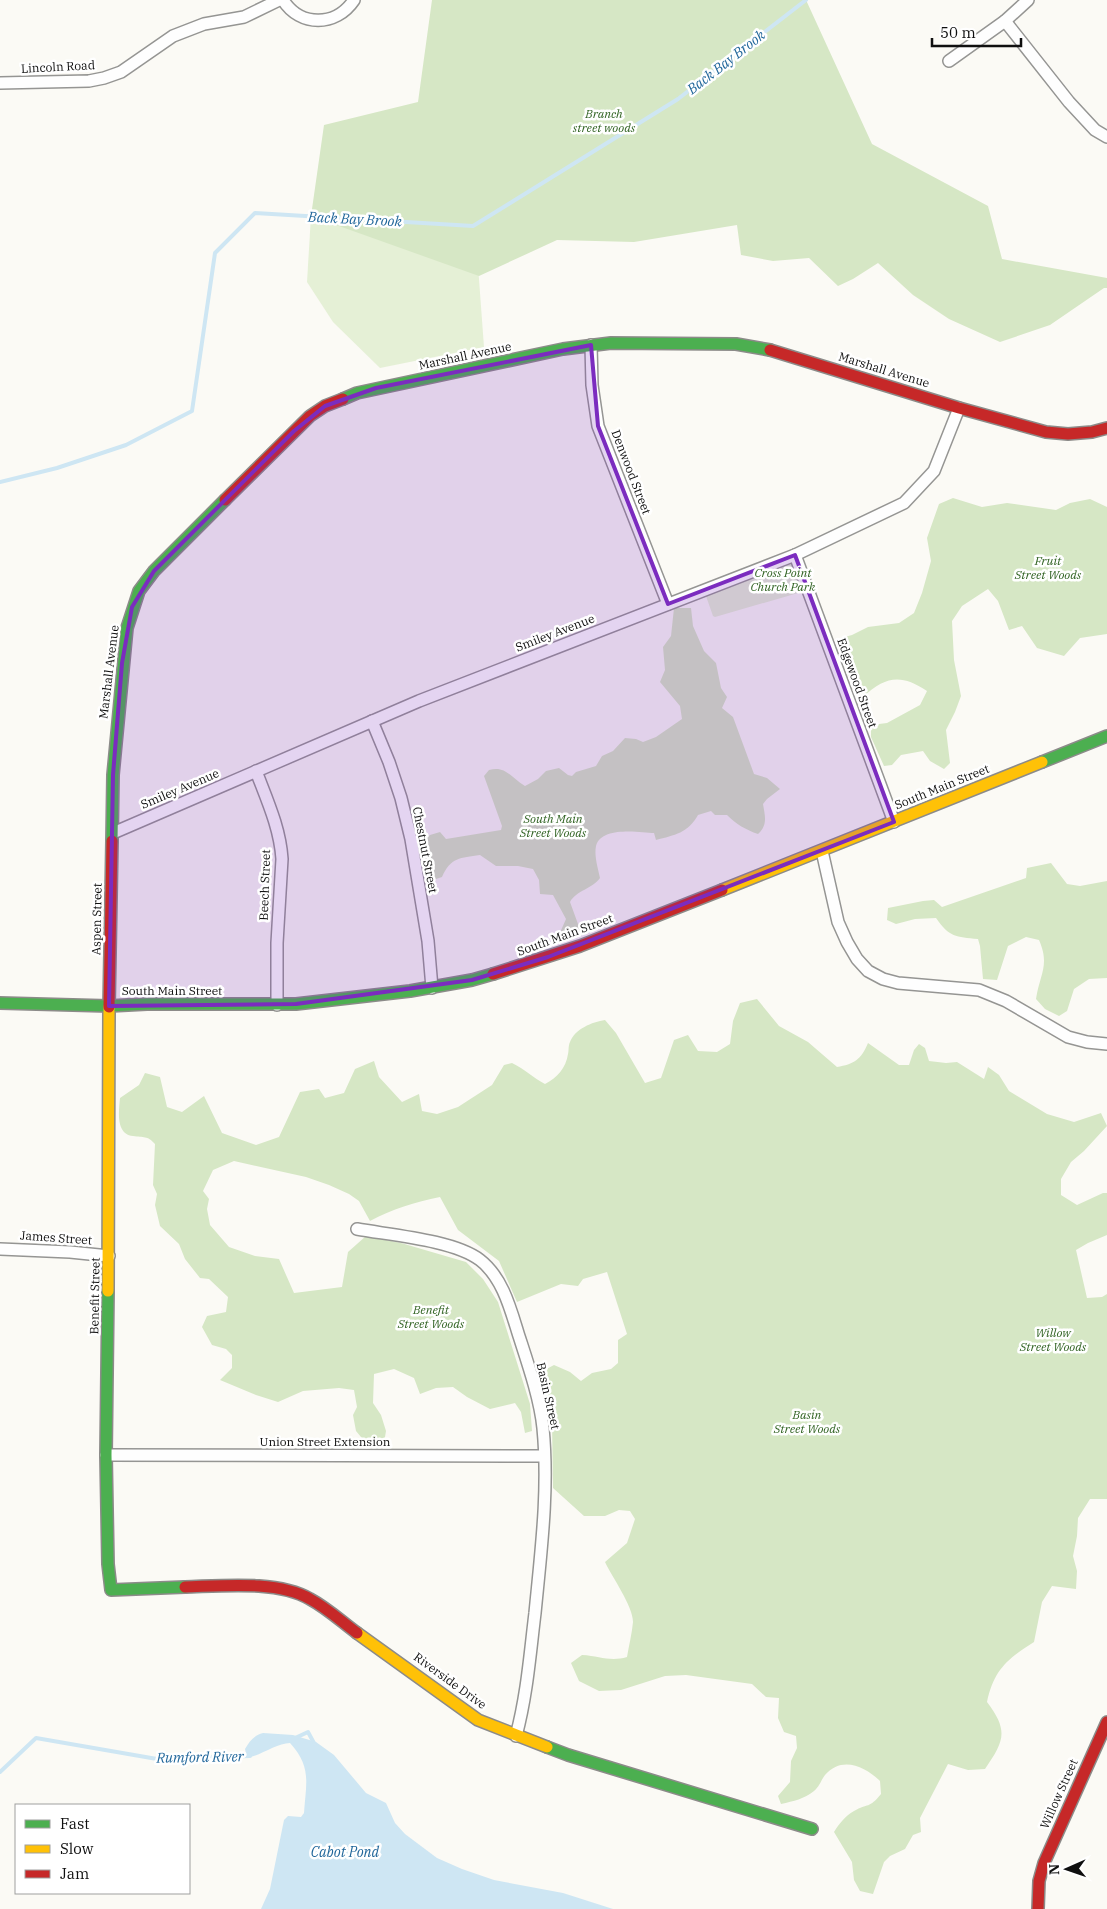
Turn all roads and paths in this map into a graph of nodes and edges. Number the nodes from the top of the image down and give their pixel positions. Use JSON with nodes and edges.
{"nodes":[{"id":1,"x":279,"y":0,"type":"edge"},
{"id":2,"x":283,"y":0,"type":"edge"},
{"id":3,"x":354,"y":0,"type":"edge"},
{"id":4,"x":1028,"y":0,"type":"edge"},
{"id":5,"x":1005,"y":21,"type":"junction"},
{"id":6,"x":949,"y":62,"type":"dead end"},
{"id":7,"x":0,"y":83,"type":"edge"},
{"id":8,"x":1107,"y":137,"type":"edge"},
{"id":9,"x":591,"y":345,"type":"junction"},
{"id":10,"x":959,"y":408,"type":"junction"},
{"id":11,"x":1107,"y":428,"type":"edge"},
{"id":12,"x":795,"y":554,"type":"junction"},
{"id":13,"x":668,"y":604,"type":"junction"},
{"id":14,"x":372,"y":721,"type":"junction"},
{"id":15,"x":1107,"y":736,"type":"edge"},
{"id":16,"x":256,"y":771,"type":"junction"},
{"id":17,"x":894,"y":822,"type":"junction"},
{"id":18,"x":113,"y":833,"type":"junction"},
{"id":19,"x":822,"y":851,"type":"junction"},
{"id":20,"x":432,"y":988,"type":"junction"},
{"id":21,"x":0,"y":1003,"type":"edge"},
{"id":22,"x":277,"y":1004,"type":"junction"},
{"id":23,"x":109,"y":1006,"type":"junction"},
{"id":24,"x":1107,"y":1044,"type":"edge"},
{"id":25,"x":356,"y":1229,"type":"dead end"},
{"id":26,"x":0,"y":1249,"type":"edge"},
{"id":27,"x":109,"y":1256,"type":"junction"},
{"id":28,"x":106,"y":1456,"type":"junction"},
{"id":29,"x":544,"y":1456,"type":"junction"},
{"id":30,"x":110,"y":1586,"type":"joint"},
{"id":31,"x":1107,"y":1722,"type":"edge"},
{"id":32,"x":516,"y":1736,"type":"junction"},
{"id":33,"x":812,"y":1829,"type":"dead end"},
{"id":34,"x":1038,"y":1909,"type":"edge"}],
"edges":[{"from":1,"to":7,"type":"street","name":"Lincoln Road"},
{"from":2,"to":3,"type":"street"},
{"from":4,"to":5,"type":"street"},
{"from":5,"to":6,"type":"street"},
{"from":5,"to":8,"type":"street"},
{"from":9,"to":10,"type":"street","name":"Marshall Avenue"},
{"from":9,"to":13,"type":"street","name":"Denwood Street"},
{"from":9,"to":18,"type":"street","name":"Marshall Avenue"},
{"from":10,"to":11,"type":"street","name":"Marshall Avenue"},
{"from":10,"to":12,"type":"street","name":"Smiley Avenue"},
{"from":12,"to":13,"type":"street","name":"Smiley Avenue"},
{"from":12,"to":17,"type":"street","name":"Edgewood Street"},
{"from":13,"to":14,"type":"street","name":"Smiley Avenue"},
{"from":14,"to":16,"type":"street","name":"Smiley Avenue"},
{"from":14,"to":20,"type":"street","name":"Chestnut Street"},
{"from":15,"to":17,"type":"street","name":"South Main Street"},
{"from":16,"to":18,"type":"street","name":"Smiley Avenue"},
{"from":16,"to":22,"type":"street","name":"Beech Street"},
{"from":17,"to":19,"type":"street","name":"South Main Street"},
{"from":18,"to":23,"type":"street","name":"Aspen Street"},
{"from":19,"to":20,"type":"street","name":"South Main Street"},
{"from":19,"to":24,"type":"street"},
{"from":20,"to":22,"type":"street","name":"South Main Street"},
{"from":21,"to":23,"type":"street","name":"South Main Street"},
{"from":22,"to":23,"type":"street","name":"South Main Street"},
{"from":23,"to":27,"type":"street","name":"Benefit Street"},
{"from":25,"to":29,"type":"street","name":"Basin Street"},
{"from":26,"to":27,"type":"street","name":"James Street"},
{"from":27,"to":28,"type":"street","name":"Benefit Street"},
{"from":28,"to":29,"type":"street","name":"Union Street Extension"},
{"from":28,"to":30,"type":"street","name":"Benefit Street"},
{"from":29,"to":32,"type":"street","name":"Basin Street"},
{"from":30,"to":32,"type":"street","name":"Riverside Drive"},
{"from":31,"to":34,"type":"street","name":"Willow Street"},
{"from":32,"to":33,"type":"street","name":"Riverside Drive"}]}
